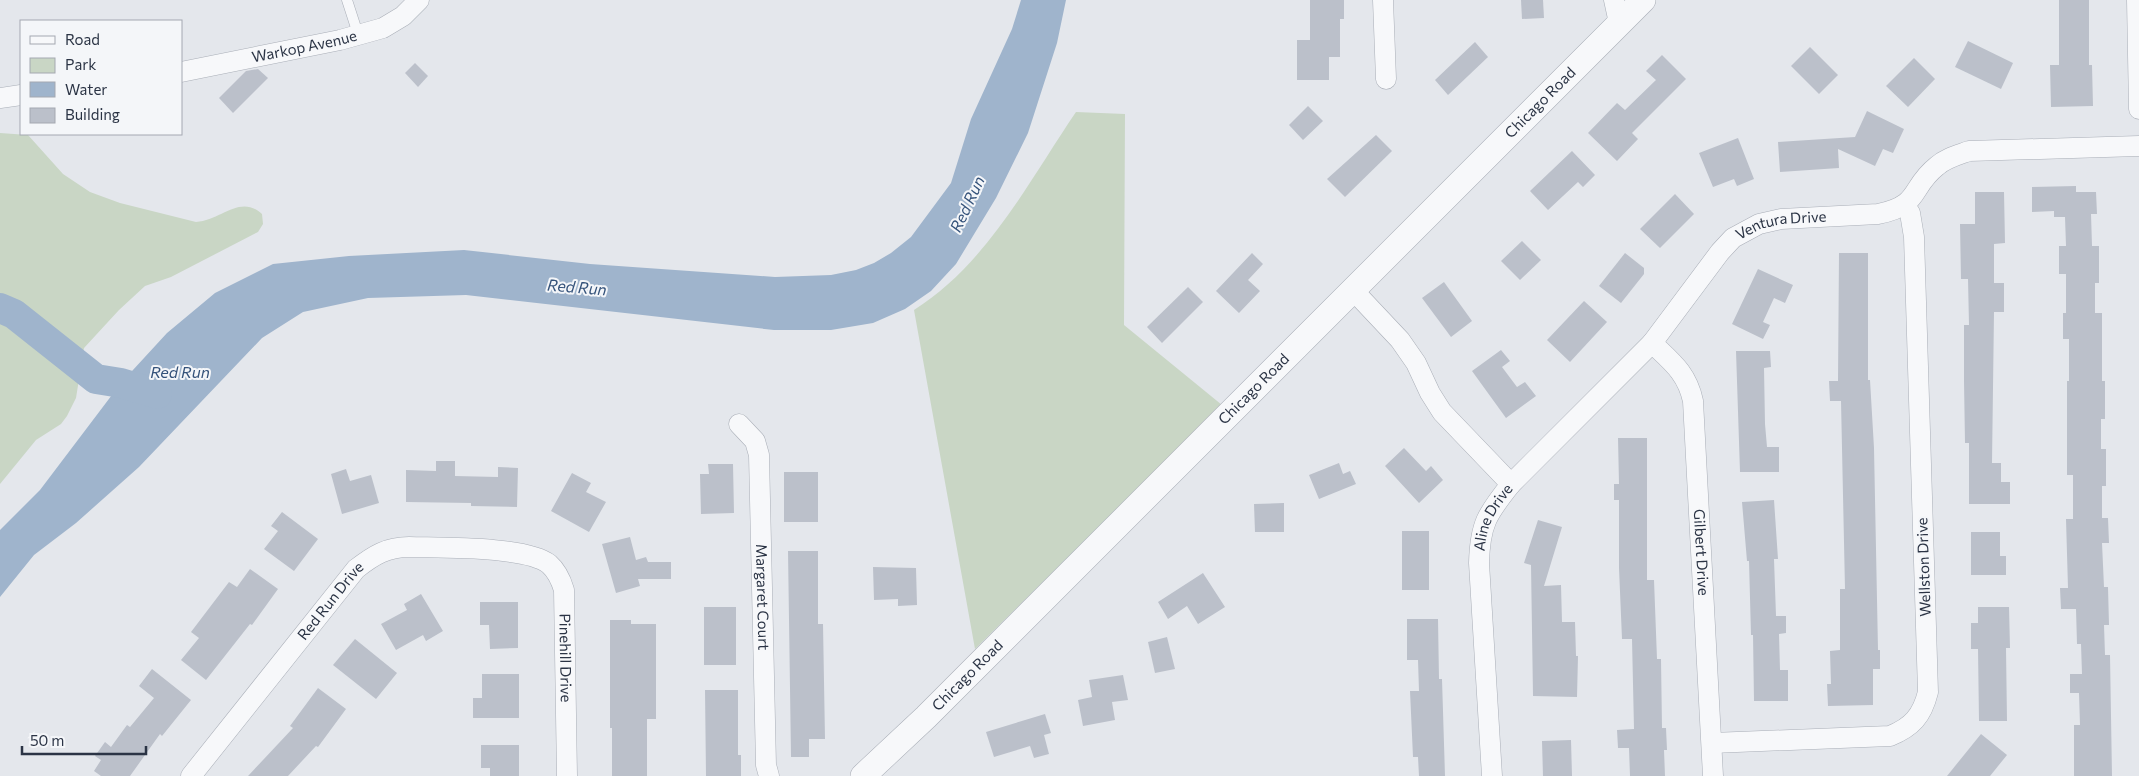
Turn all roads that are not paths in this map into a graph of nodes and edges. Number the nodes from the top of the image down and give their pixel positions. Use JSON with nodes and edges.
{"nodes":[{"id":1,"x":347,"y":0,"type":"edge"},
{"id":2,"x":419,"y":0,"type":"edge"},
{"id":3,"x":1383,"y":0,"type":"edge"},
{"id":4,"x":1643,"y":0,"type":"edge"},
{"id":5,"x":1617,"y":11,"type":"edge"},
{"id":6,"x":2138,"y":12,"type":"edge"},
{"id":7,"x":358,"y":34,"type":"junction"},
{"id":8,"x":182,"y":72,"type":"edge"},
{"id":9,"x":1386,"y":78,"type":"dead end"},
{"id":10,"x":20,"y":95,"type":"edge"},
{"id":11,"x":0,"y":98,"type":"edge"},
{"id":12,"x":2139,"y":109,"type":"edge"},
{"id":13,"x":2139,"y":146,"type":"edge"},
{"id":14,"x":1904,"y":205,"type":"junction"},
{"id":15,"x":1352,"y":289,"type":"junction"},
{"id":16,"x":1652,"y":343,"type":"junction"},
{"id":17,"x":739,"y":424,"type":"dead end"},
{"id":18,"x":1511,"y":484,"type":"junction"},
{"id":19,"x":531,"y":555,"type":"joint"},
{"id":20,"x":1712,"y":743,"type":"junction"},
{"id":21,"x":191,"y":776,"type":"edge"},
{"id":22,"x":567,"y":776,"type":"edge"},
{"id":23,"x":769,"y":776,"type":"edge"},
{"id":24,"x":863,"y":776,"type":"edge"},
{"id":25,"x":1492,"y":776,"type":"edge"},
{"id":26,"x":1713,"y":776,"type":"edge"}],
"edges":[{"from":1,"to":7,"type":"lane"},
{"from":2,"to":7,"type":"street","name":"Warkop Avenue"},
{"from":3,"to":9,"type":"street"},
{"from":4,"to":5,"type":"street","name":"Chicago Road"},
{"from":5,"to":15,"type":"street","name":"Chicago Road"},
{"from":6,"to":12,"type":"street"},
{"from":7,"to":8,"type":"street","name":"Warkop Avenue"},
{"from":10,"to":11,"type":"street"},
{"from":13,"to":14,"type":"street"},
{"from":14,"to":16,"type":"street","name":"Ventura Drive"},
{"from":14,"to":20,"type":"street","name":"Wellston Drive"},
{"from":15,"to":18,"type":"street","name":"Aline Drive"},
{"from":15,"to":24,"type":"street","name":"Chicago Road"},
{"from":16,"to":18,"type":"street","name":"Ventura Drive"},
{"from":16,"to":20,"type":"street","name":"Gilbert Drive"},
{"from":17,"to":23,"type":"street","name":"Margaret Court"},
{"from":18,"to":25,"type":"street","name":"Aline Drive"},
{"from":19,"to":21,"type":"street","name":"Red Run Drive"},
{"from":19,"to":22,"type":"street","name":"Pinehill Drive"},
{"from":20,"to":26,"type":"street","name":"Gilbert Drive"}]}
